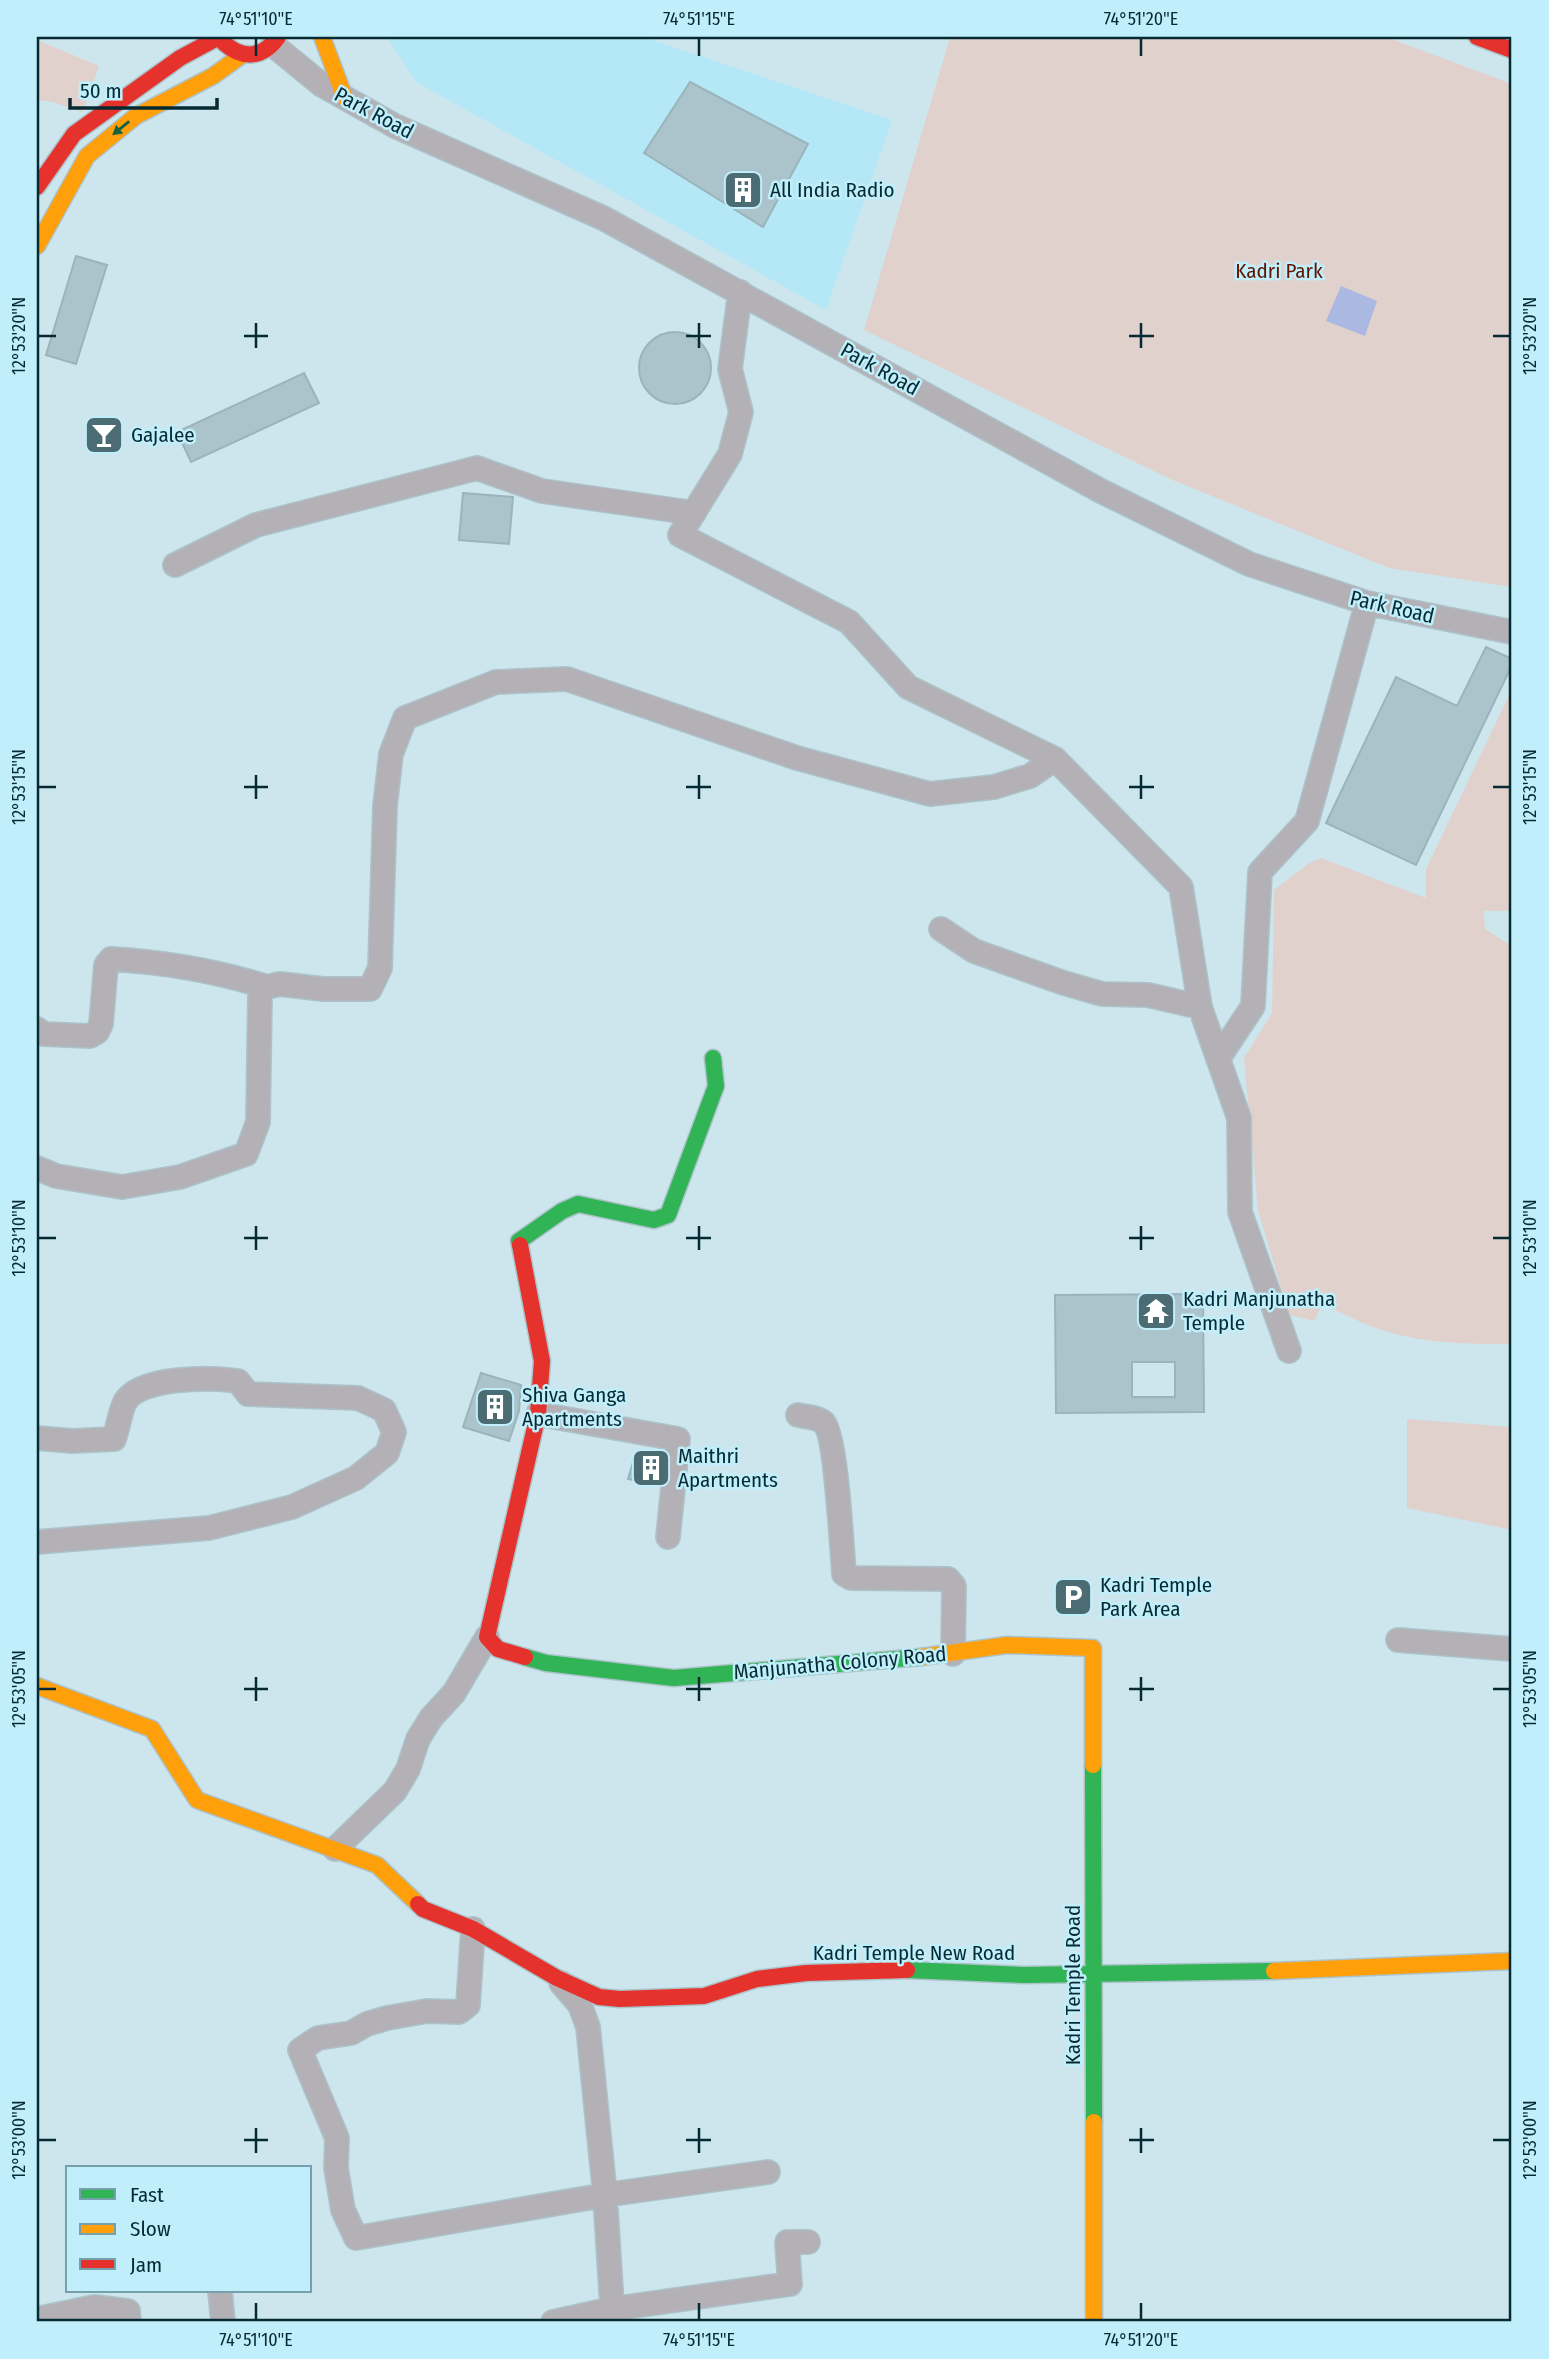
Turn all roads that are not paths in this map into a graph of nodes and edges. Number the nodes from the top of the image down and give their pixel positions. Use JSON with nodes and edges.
{"nodes":[{"id":1,"x":220,"y":37,"type":"edge"},
{"id":2,"x":321,"y":37,"type":"edge"},
{"id":3,"x":1477,"y":37,"type":"edge"},
{"id":4,"x":276,"y":40,"type":"edge"},
{"id":5,"x":1512,"y":50,"type":"edge"},
{"id":6,"x":242,"y":55,"type":"junction"},
{"id":7,"x":345,"y":99,"type":"junction"},
{"id":8,"x":37,"y":187,"type":"edge"},
{"id":9,"x":37,"y":246,"type":"edge"},
{"id":10,"x":740,"y":292,"type":"junction"},
{"id":11,"x":694,"y":513,"type":"junction"},
{"id":12,"x":175,"y":565,"type":"dead end"},
{"id":13,"x":1367,"y":603,"type":"junction"},
{"id":14,"x":1512,"y":632,"type":"edge"},
{"id":15,"x":1055,"y":759,"type":"junction"},
{"id":16,"x":941,"y":929,"type":"dead end"},
{"id":17,"x":267,"y":987,"type":"junction"},
{"id":18,"x":1199,"y":1007,"type":"junction"},
{"id":19,"x":37,"y":1030,"type":"edge"},
{"id":20,"x":713,"y":1058,"type":"dead end"},
{"id":21,"x":1218,"y":1059,"type":"junction"},
{"id":22,"x":37,"y":1168,"type":"edge"},
{"id":23,"x":1289,"y":1351,"type":"dead end"},
{"id":24,"x":538,"y":1414,"type":"junction"},
{"id":25,"x":798,"y":1415,"type":"dead end"},
{"id":26,"x":37,"y":1438,"type":"edge"},
{"id":27,"x":668,"y":1537,"type":"dead end"},
{"id":28,"x":37,"y":1542,"type":"edge"},
{"id":29,"x":487,"y":1637,"type":"junction"},
{"id":30,"x":1398,"y":1640,"type":"dead end"},
{"id":31,"x":1093,"y":1648,"type":"joint"},
{"id":32,"x":1512,"y":1649,"type":"edge"},
{"id":33,"x":953,"y":1654,"type":"junction"},
{"id":34,"x":37,"y":1686,"type":"edge"},
{"id":35,"x":335,"y":1849,"type":"junction"},
{"id":36,"x":472,"y":1929,"type":"junction"},
{"id":37,"x":1512,"y":1961,"type":"edge"},
{"id":38,"x":1094,"y":1974,"type":"junction"},
{"id":39,"x":557,"y":1978,"type":"junction"},
{"id":40,"x":768,"y":2172,"type":"dead end"},
{"id":41,"x":604,"y":2195,"type":"junction"},
{"id":42,"x":808,"y":2242,"type":"dead end"},
{"id":43,"x":220,"y":2292,"type":"edge"},
{"id":44,"x":613,"y":2316,"type":"edge"},
{"id":45,"x":37,"y":2319,"type":"edge"},
{"id":46,"x":129,"y":2322,"type":"edge"},
{"id":47,"x":223,"y":2322,"type":"edge"},
{"id":48,"x":553,"y":2322,"type":"edge"},
{"id":49,"x":1094,"y":2322,"type":"edge"}],
"edges":[{"from":1,"to":6,"type":"main road"},
{"from":1,"to":8,"type":"main road"},
{"from":2,"to":7,"type":"main road"},
{"from":3,"to":5,"type":"main road"},
{"from":4,"to":6,"type":"main road"},
{"from":4,"to":7,"type":"street","name":"Park Road"},
{"from":6,"to":9,"type":"main road","one_way":true},
{"from":7,"to":10,"type":"street","name":"Park Road"},
{"from":10,"to":11,"type":"street"},
{"from":10,"to":13,"type":"street","name":"Park Road"},
{"from":11,"to":12,"type":"street"},
{"from":11,"to":15,"type":"street"},
{"from":13,"to":14,"type":"street","name":"Park Road"},
{"from":13,"to":21,"type":"street"},
{"from":15,"to":17,"type":"street"},
{"from":15,"to":18,"type":"street"},
{"from":16,"to":18,"type":"street"},
{"from":17,"to":19,"type":"street"},
{"from":17,"to":22,"type":"street"},
{"from":18,"to":21,"type":"street"},
{"from":20,"to":24,"type":"main road"},
{"from":21,"to":23,"type":"street"},
{"from":24,"to":27,"type":"street"},
{"from":24,"to":29,"type":"main road"},
{"from":25,"to":33,"type":"street"},
{"from":26,"to":28,"type":"street"},
{"from":29,"to":33,"type":"main road","name":"Manjunatha Colony Road"},
{"from":29,"to":35,"type":"street"},
{"from":30,"to":32,"type":"street"},
{"from":31,"to":33,"type":"main road","name":"Manjunatha Colony Road"},
{"from":31,"to":38,"type":"main road","name":"Kadri Temple Road"},
{"from":34,"to":35,"type":"main road","name":"Kadri Temple New Road"},
{"from":35,"to":36,"type":"main road","name":"Kadri Temple New Road"},
{"from":36,"to":39,"type":"main road","name":"Kadri Temple New Road"},
{"from":36,"to":41,"type":"street"},
{"from":37,"to":38,"type":"main road","name":"Kadri Temple New Road"},
{"from":38,"to":39,"type":"main road","name":"Kadri Temple New Road"},
{"from":38,"to":49,"type":"main road","name":"Kadri Temple Road"},
{"from":39,"to":41,"type":"street"},
{"from":40,"to":41,"type":"street"},
{"from":41,"to":44,"type":"street"},
{"from":42,"to":44,"type":"street"},
{"from":43,"to":47,"type":"street"},
{"from":44,"to":48,"type":"street"},
{"from":45,"to":46,"type":"street"}]}
